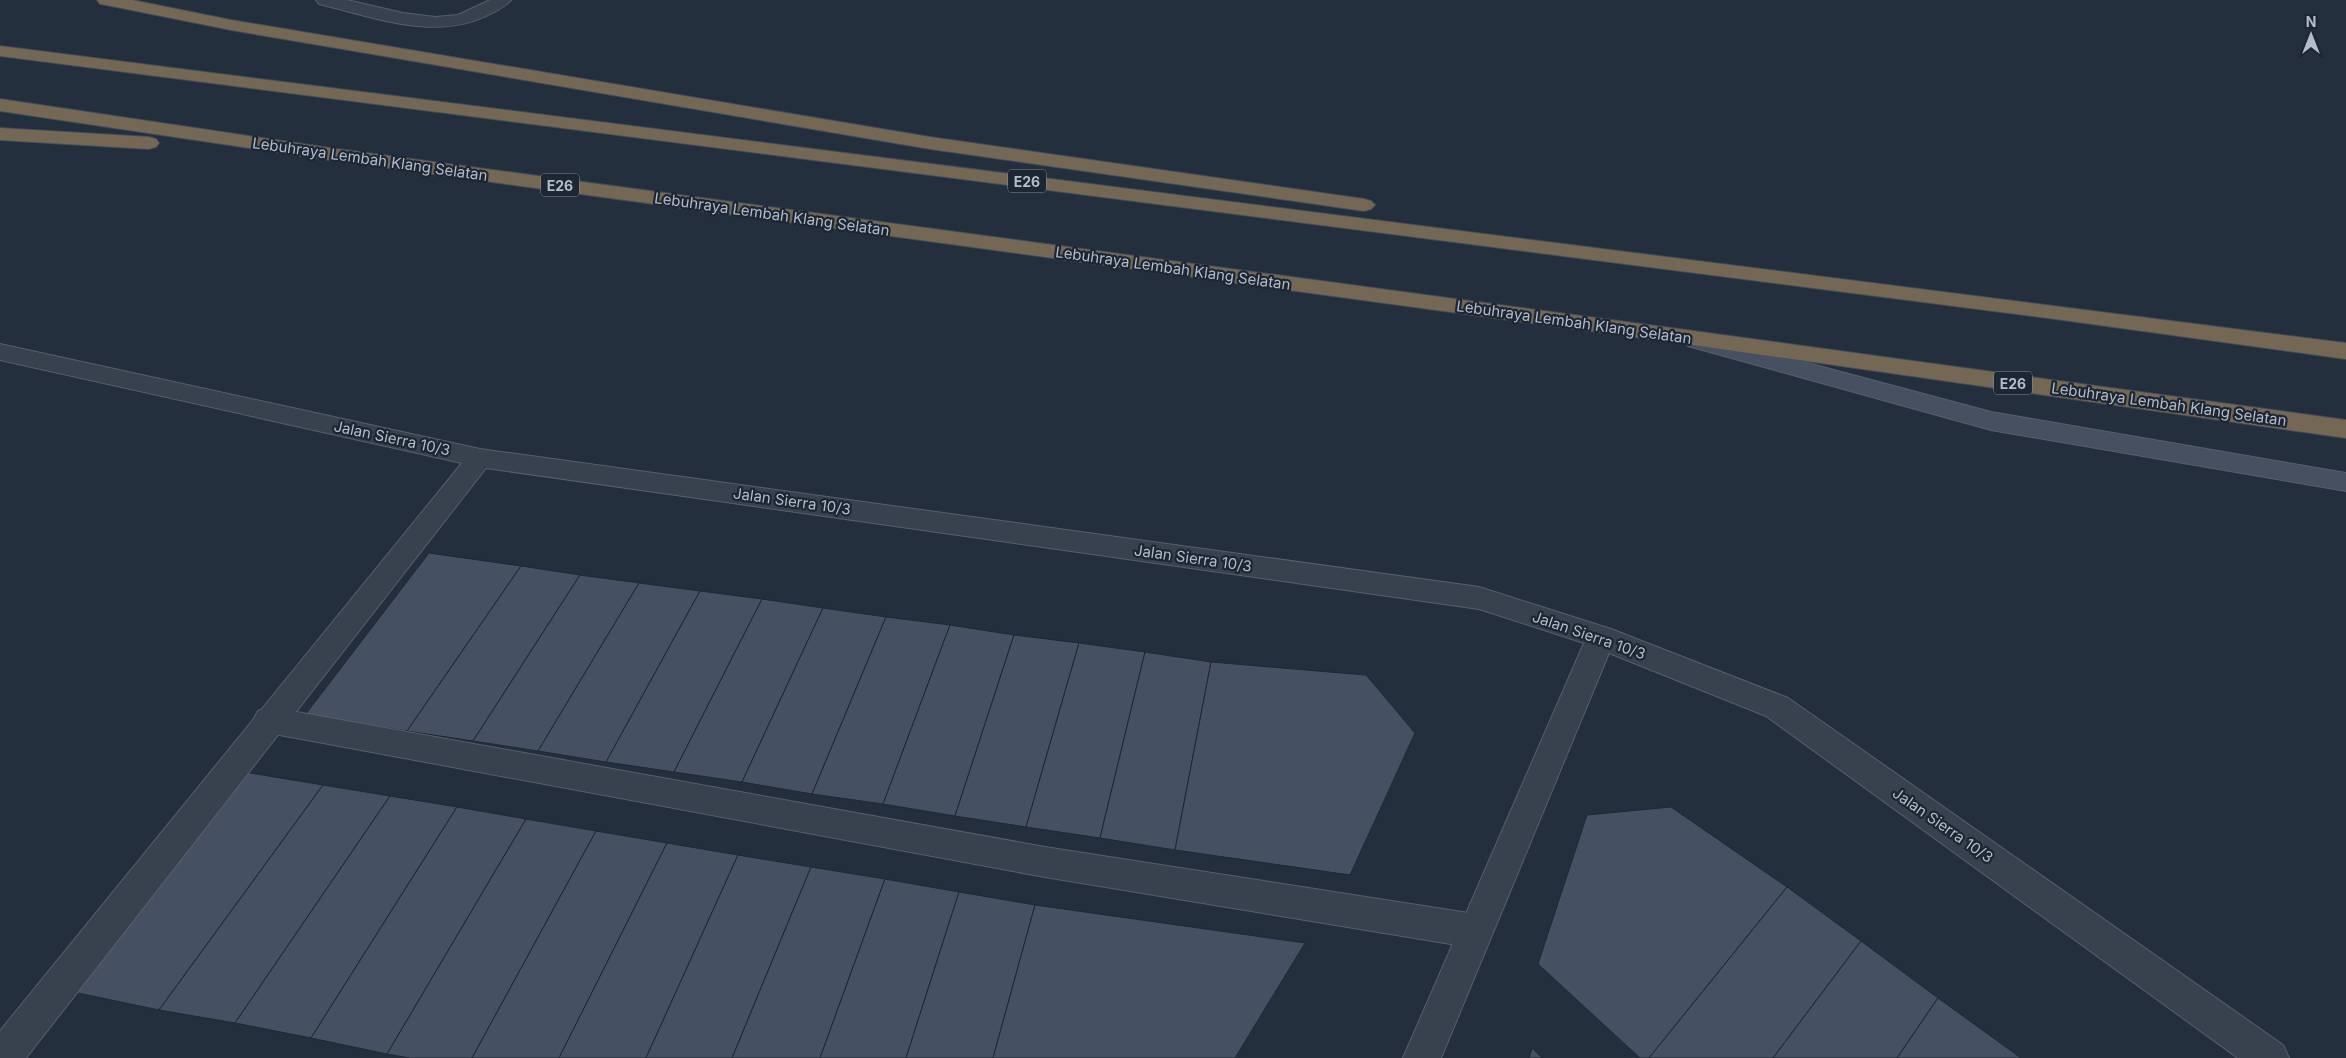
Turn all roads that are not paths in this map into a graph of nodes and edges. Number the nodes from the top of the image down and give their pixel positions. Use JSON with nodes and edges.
{"nodes":[{"id":1,"x":106,"y":0,"type":"edge"},
{"id":2,"x":325,"y":0,"type":"edge"},
{"id":3,"x":502,"y":0,"type":"edge"},
{"id":4,"x":0,"y":51,"type":"edge"},
{"id":5,"x":0,"y":105,"type":"edge"},
{"id":6,"x":0,"y":134,"type":"edge"},
{"id":7,"x":330,"y":154,"type":"junction"},
{"id":8,"x":2055,"y":312,"type":"junction"},
{"id":9,"x":1679,"y":336,"type":"junction"},
{"id":10,"x":2346,"y":351,"type":"edge"},
{"id":11,"x":0,"y":352,"type":"edge"},
{"id":12,"x":2346,"y":429,"type":"edge"},
{"id":13,"x":480,"y":458,"type":"junction"},
{"id":14,"x":2346,"y":482,"type":"edge"},
{"id":15,"x":1601,"y":637,"type":"junction"},
{"id":16,"x":269,"y":720,"type":"junction"},
{"id":17,"x":1476,"y":931,"type":"junction"},
{"id":18,"x":2,"y":1058,"type":"edge"},
{"id":19,"x":1422,"y":1058,"type":"edge"},
{"id":20,"x":2270,"y":1058,"type":"edge"}],
"edges":[{"from":1,"to":8,"type":"highway"},
{"from":2,"to":3,"type":"street"},
{"from":4,"to":8,"type":"highway","number":"E26"},
{"from":5,"to":7,"type":"highway","name":"Lebuhraya Lembah Klang Selatan","number":"E26"},
{"from":6,"to":7,"type":"highway"},
{"from":7,"to":9,"type":"highway","name":"Lebuhraya Lembah Klang Selatan","number":"E26"},
{"from":8,"to":10,"type":"highway","number":"E26"},
{"from":9,"to":12,"type":"highway","name":"Lebuhraya Lembah Klang Selatan","number":"E26"},
{"from":9,"to":14,"type":"street"},
{"from":11,"to":13,"type":"street","name":"Jalan Sierra 10/3"},
{"from":13,"to":15,"type":"street","name":"Jalan Sierra 10/3"},
{"from":13,"to":16,"type":"street"},
{"from":15,"to":17,"type":"street"},
{"from":15,"to":20,"type":"street","name":"Jalan Sierra 10/3"},
{"from":16,"to":17,"type":"street"},
{"from":16,"to":18,"type":"street"},
{"from":17,"to":19,"type":"street"}]}
